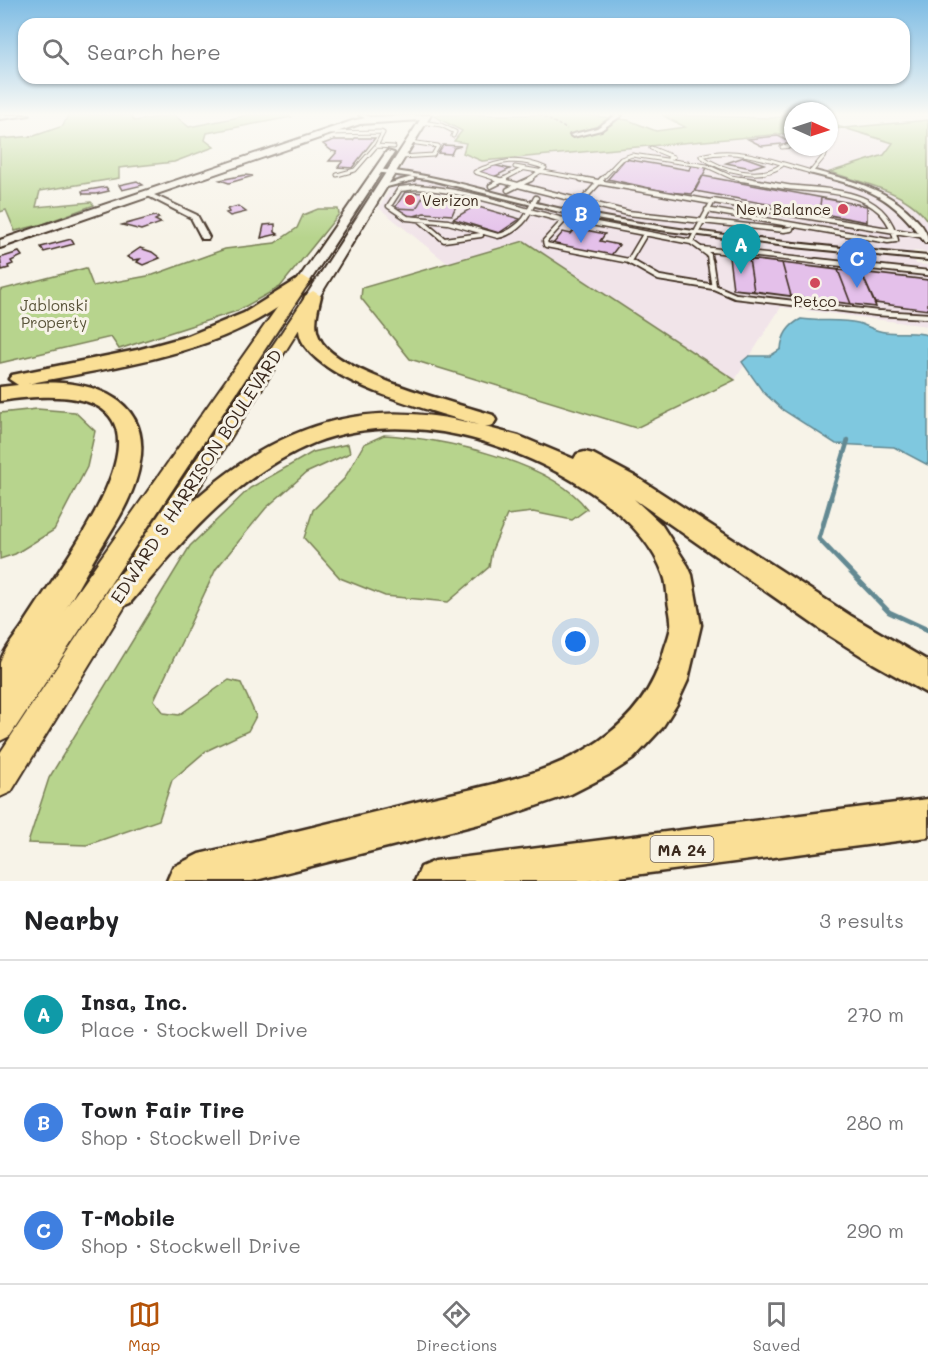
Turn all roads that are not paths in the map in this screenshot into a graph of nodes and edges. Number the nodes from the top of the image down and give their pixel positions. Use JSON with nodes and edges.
{"nodes":[{"id":1,"x":261,"y":156,"type":"edge"},
{"id":2,"x":368,"y":156,"type":"edge"},
{"id":3,"x":388,"y":156,"type":"edge"},
{"id":4,"x":409,"y":156,"type":"edge"},
{"id":5,"x":629,"y":156,"type":"edge"},
{"id":6,"x":641,"y":156,"type":"edge"},
{"id":7,"x":671,"y":156,"type":"edge"},
{"id":8,"x":701,"y":156,"type":"edge"},
{"id":9,"x":754,"y":156,"type":"edge"},
{"id":10,"x":824,"y":156,"type":"edge"},
{"id":11,"x":401,"y":157,"type":"joint"},
{"id":12,"x":665,"y":159,"type":"junction"},
{"id":13,"x":782,"y":165,"type":"junction"},
{"id":14,"x":515,"y":167,"type":"dead end"},
{"id":15,"x":523,"y":169,"type":"junction"},
{"id":16,"x":377,"y":171,"type":"junction"},
{"id":17,"x":391,"y":171,"type":"junction"},
{"id":18,"x":543,"y":172,"type":"junction"},
{"id":19,"x":811,"y":172,"type":"junction"},
{"id":20,"x":337,"y":175,"type":"dead end"},
{"id":21,"x":425,"y":178,"type":"junction"},
{"id":22,"x":502,"y":181,"type":"junction"},
{"id":23,"x":598,"y":184,"type":"junction"},
{"id":24,"x":519,"y":185,"type":"junction"},
{"id":25,"x":383,"y":186,"type":"junction"},
{"id":26,"x":491,"y":186,"type":"junction"},
{"id":27,"x":476,"y":187,"type":"junction"},
{"id":28,"x":508,"y":190,"type":"junction"},
{"id":29,"x":150,"y":195,"type":"junction"},
{"id":30,"x":470,"y":196,"type":"junction"},
{"id":31,"x":534,"y":200,"type":"junction"},
{"id":32,"x":579,"y":202,"type":"junction"},
{"id":33,"x":711,"y":202,"type":"junction"},
{"id":34,"x":707,"y":210,"type":"junction"},
{"id":35,"x":528,"y":213,"type":"junction"},
{"id":36,"x":567,"y":215,"type":"junction"},
{"id":37,"x":419,"y":219,"type":"junction"},
{"id":38,"x":701,"y":223,"type":"junction"},
{"id":39,"x":792,"y":225,"type":"junction"},
{"id":40,"x":894,"y":231,"type":"junction"},
{"id":41,"x":696,"y":233,"type":"junction"},
{"id":42,"x":485,"y":234,"type":"junction"},
{"id":43,"x":645,"y":234,"type":"junction"},
{"id":44,"x":205,"y":237,"type":"dead end"},
{"id":45,"x":927,"y":238,"type":"edge"},
{"id":46,"x":691,"y":242,"type":"junction"},
{"id":47,"x":0,"y":244,"type":"edge"},
{"id":48,"x":696,"y":248,"type":"junction"},
{"id":49,"x":928,"y":258,"type":"edge"},
{"id":50,"x":629,"y":261,"type":"junction"},
{"id":51,"x":928,"y":273,"type":"edge"},
{"id":52,"x":714,"y":287,"type":"junction"},
{"id":53,"x":308,"y":289,"type":"junction"},
{"id":54,"x":928,"y":316,"type":"edge"},
{"id":55,"x":0,"y":384,"type":"edge"},
{"id":56,"x":0,"y":394,"type":"edge"},
{"id":57,"x":120,"y":594,"type":"junction"},
{"id":58,"x":928,"y":678,"type":"edge"},
{"id":59,"x":0,"y":692,"type":"edge"},
{"id":60,"x":0,"y":726,"type":"edge"},
{"id":61,"x":0,"y":781,"type":"edge"},
{"id":62,"x":928,"y":818,"type":"edge"},
{"id":63,"x":187,"y":881,"type":"edge"},
{"id":64,"x":435,"y":881,"type":"edge"}],
"edges":[{"from":1,"to":29,"type":"main road"},
{"from":2,"to":20,"type":"lane"},
{"from":3,"to":16,"type":"main road","name":"EDWARD S HARRISON BOULEVARD"},
{"from":4,"to":11,"type":"lane"},
{"from":5,"to":23,"type":"lane"},
{"from":6,"to":12,"type":"lane"},
{"from":7,"to":12,"type":"lane"},
{"from":8,"to":13,"type":"lane"},
{"from":9,"to":13,"type":"lane"},
{"from":10,"to":19,"type":"lane"},
{"from":11,"to":17,"type":"main road","name":"EDWARD S HARRISON BOULEVARD"},
{"from":12,"to":40,"type":"lane"},
{"from":13,"to":19,"type":"lane"},
{"from":14,"to":15,"type":"lane"},
{"from":15,"to":18,"type":"lane"},
{"from":15,"to":22,"type":"lane"},
{"from":16,"to":17,"type":"street"},
{"from":16,"to":53,"type":"main road","name":"EDWARD S HARRISON BOULEVARD"},
{"from":17,"to":21,"type":"street"},
{"from":17,"to":25,"type":"main road","name":"EDWARD S HARRISON BOULEVARD"},
{"from":17,"to":26,"type":"street"},
{"from":18,"to":22,"type":"lane"},
{"from":18,"to":23,"type":"lane"},
{"from":18,"to":24,"type":"lane"},
{"from":19,"to":45,"type":"street"},
{"from":21,"to":25,"type":"street"},
{"from":21,"to":27,"type":"street"},
{"from":22,"to":24,"type":"lane"},
{"from":22,"to":26,"type":"lane"},
{"from":23,"to":32,"type":"lane"},
{"from":23,"to":33,"type":"lane"},
{"from":24,"to":28,"type":"lane"},
{"from":24,"to":32,"type":"lane"},
{"from":25,"to":53,"type":"main road","name":"EDWARD S HARRISON BOULEVARD"},
{"from":26,"to":28,"type":"street"},
{"from":27,"to":30,"type":"lane"},
{"from":27,"to":31,"type":"street"},
{"from":28,"to":31,"type":"street"},
{"from":29,"to":44,"type":"street"},
{"from":29,"to":47,"type":"main road"},
{"from":30,"to":35,"type":"lane"},
{"from":30,"to":37,"type":"lane"},
{"from":31,"to":35,"type":"lane"},
{"from":31,"to":36,"type":"street"},
{"from":32,"to":36,"type":"lane"},
{"from":32,"to":38,"type":"lane"},
{"from":33,"to":34,"type":"lane"},
{"from":33,"to":40,"type":"lane"},
{"from":34,"to":38,"type":"lane"},
{"from":34,"to":39,"type":"lane"},
{"from":35,"to":36,"type":"lane"},
{"from":35,"to":42,"type":"lane"},
{"from":36,"to":41,"type":"street"},
{"from":36,"to":43,"type":"lane"},
{"from":36,"to":50,"type":"lane"},
{"from":37,"to":42,"type":"lane"},
{"from":37,"to":42,"type":"lane"},
{"from":38,"to":39,"type":"lane"},
{"from":38,"to":41,"type":"lane"},
{"from":39,"to":40,"type":"lane"},
{"from":40,"to":45,"type":"lane"},
{"from":41,"to":46,"type":"lane"},
{"from":41,"to":49,"type":"street"},
{"from":43,"to":46,"type":"lane"},
{"from":43,"to":50,"type":"lane"},
{"from":46,"to":48,"type":"lane"},
{"from":48,"to":51,"type":"lane"},
{"from":48,"to":52,"type":"lane"},
{"from":50,"to":52,"type":"lane"},
{"from":52,"to":54,"type":"lane"},
{"from":53,"to":55,"type":"highway"},
{"from":53,"to":57,"type":"main road","name":"EDWARD S HARRISON BOULEVARD"},
{"from":53,"to":58,"type":"highway"},
{"from":53,"to":60,"type":"main road","name":"EDWARD S HARRISON BOULEVARD"},
{"from":56,"to":59,"type":"highway"},
{"from":57,"to":61,"type":"main road","name":"EDWARD S HARRISON BOULEVARD"},
{"from":57,"to":63,"type":"highway"},
{"from":62,"to":64,"type":"highway","number":"MA 24"}]}
